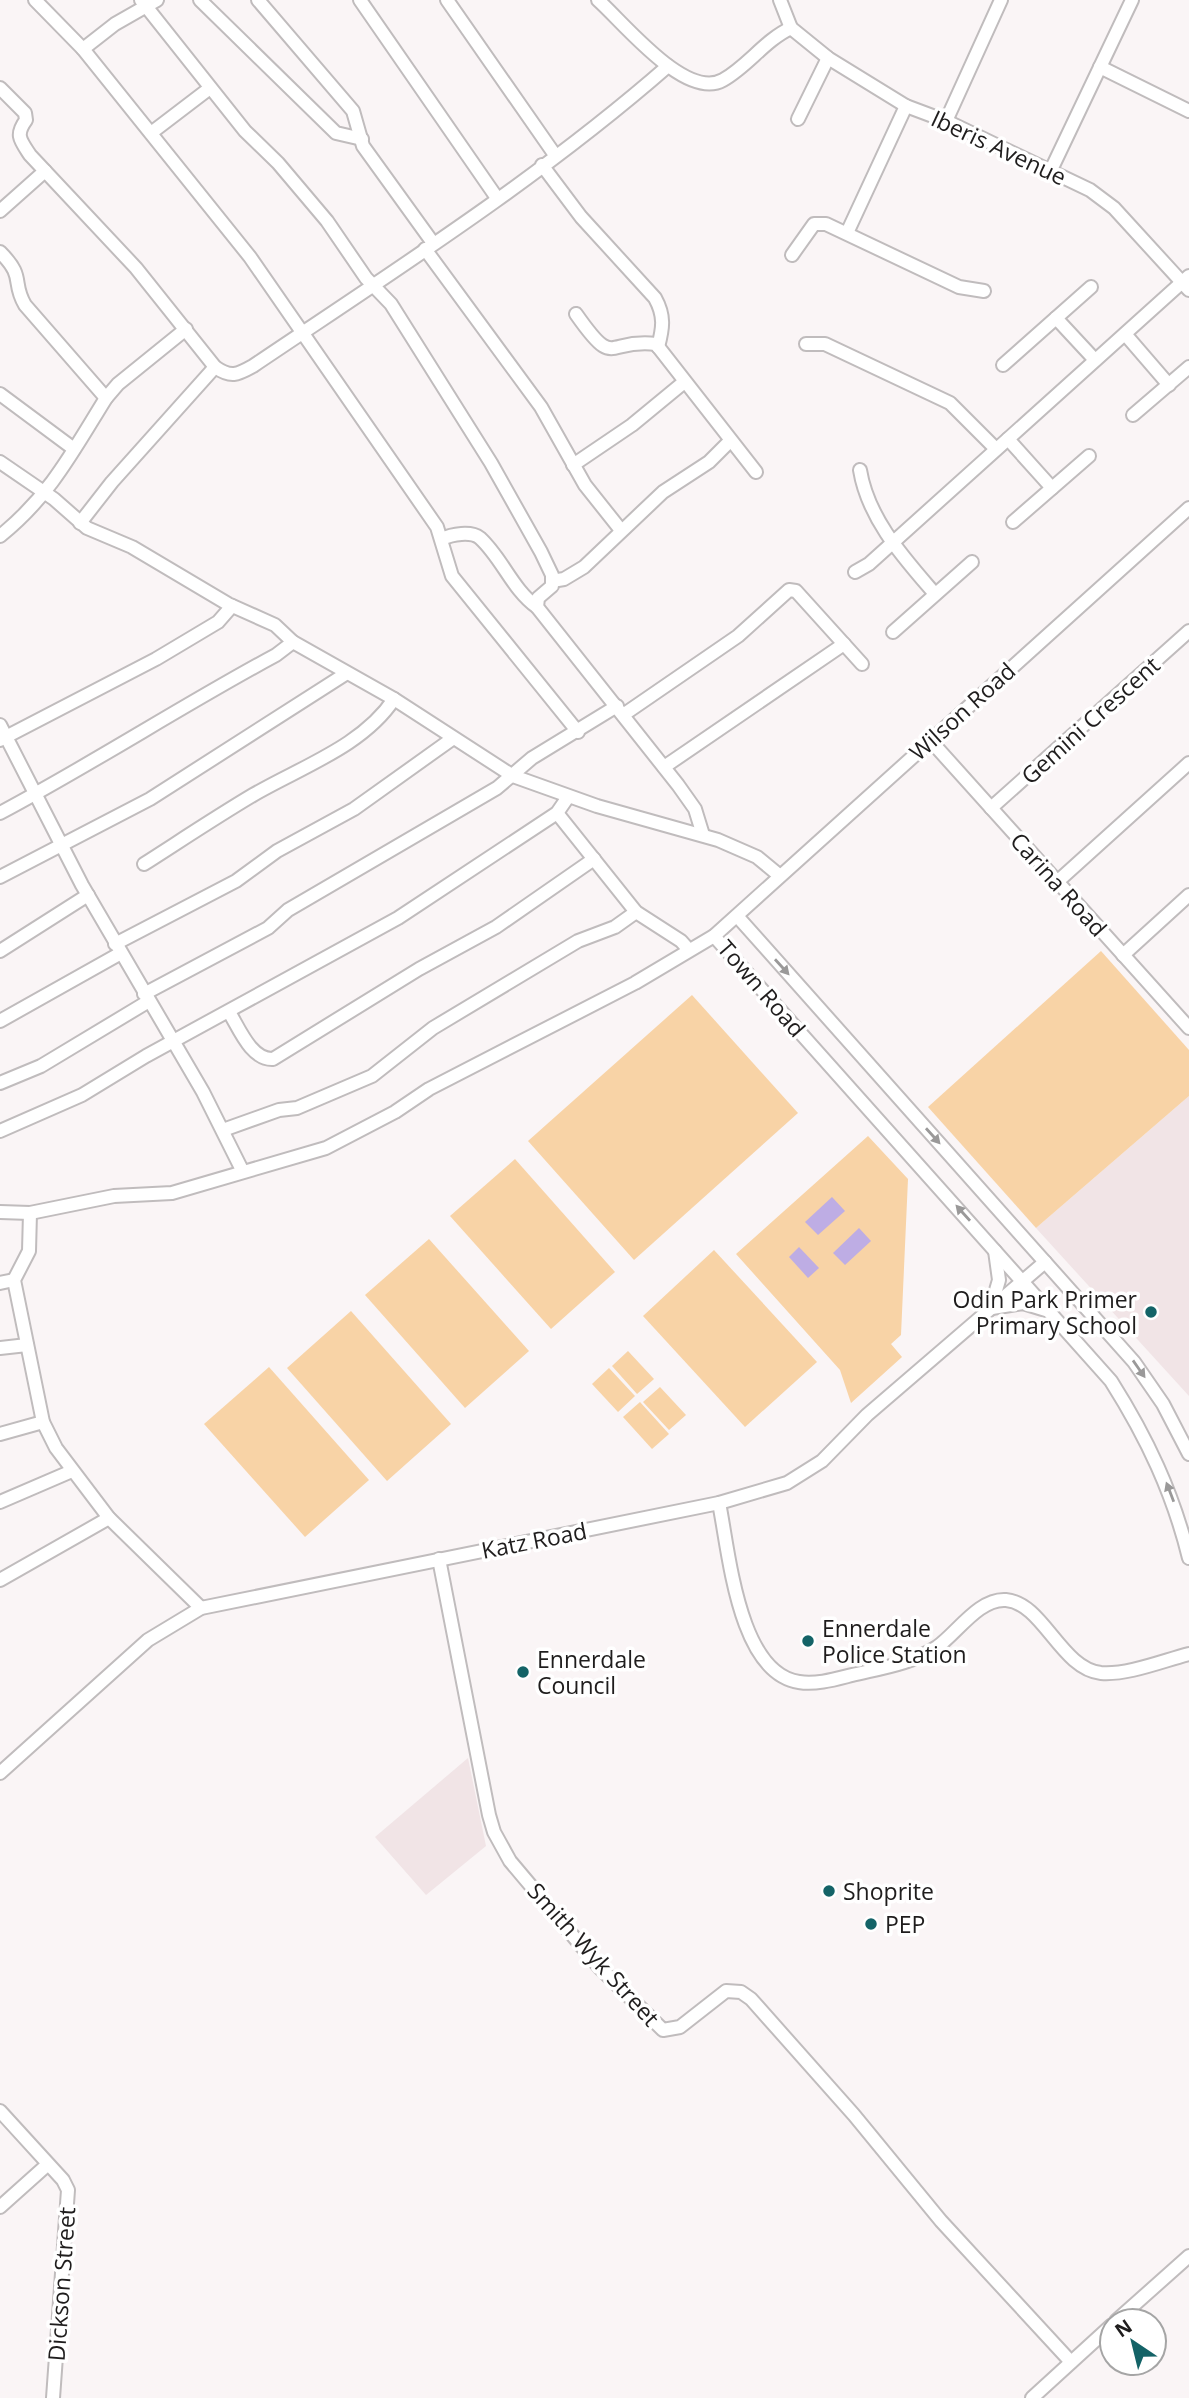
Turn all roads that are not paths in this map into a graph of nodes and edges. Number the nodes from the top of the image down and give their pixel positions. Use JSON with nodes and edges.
{"nodes":[{"id":1,"x":35,"y":0,"type":"edge"},
{"id":2,"x":200,"y":0,"type":"edge"},
{"id":3,"x":258,"y":0,"type":"edge"},
{"id":4,"x":360,"y":0,"type":"edge"},
{"id":5,"x":447,"y":0,"type":"edge"},
{"id":6,"x":598,"y":0,"type":"edge"},
{"id":7,"x":780,"y":0,"type":"edge"},
{"id":8,"x":1001,"y":0,"type":"edge"},
{"id":9,"x":1132,"y":0,"type":"edge"},
{"id":10,"x":148,"y":2,"type":"edge"},
{"id":11,"x":791,"y":28,"type":"junction"},
{"id":12,"x":83,"y":49,"type":"junction"},
{"id":13,"x":828,"y":58,"type":"junction"},
{"id":14,"x":668,"y":66,"type":"junction"},
{"id":15,"x":1100,"y":68,"type":"junction"},
{"id":16,"x":0,"y":88,"type":"edge"},
{"id":17,"x":209,"y":88,"type":"junction"},
{"id":18,"x":906,"y":106,"type":"junction"},
{"id":19,"x":1189,"y":111,"type":"edge"},
{"id":20,"x":798,"y":119,"type":"dead end"},
{"id":21,"x":946,"y":121,"type":"junction"},
{"id":22,"x":151,"y":133,"type":"junction"},
{"id":23,"x":362,"y":139,"type":"junction"},
{"id":24,"x":555,"y":155,"type":"junction"},
{"id":25,"x":542,"y":165,"type":"junction"},
{"id":26,"x":1051,"y":170,"type":"junction"},
{"id":27,"x":45,"y":171,"type":"junction"},
{"id":28,"x":497,"y":198,"type":"junction"},
{"id":29,"x":0,"y":212,"type":"edge"},
{"id":30,"x":846,"y":233,"type":"junction"},
{"id":31,"x":429,"y":246,"type":"junction"},
{"id":32,"x":0,"y":252,"type":"edge"},
{"id":33,"x":792,"y":255,"type":"dead end"},
{"id":34,"x":1187,"y":283,"type":"edge"},
{"id":35,"x":374,"y":286,"type":"junction"},
{"id":36,"x":1091,"y":287,"type":"dead end"},
{"id":37,"x":984,"y":291,"type":"dead end"},
{"id":38,"x":576,"y":314,"type":"dead end"},
{"id":39,"x":1056,"y":318,"type":"junction"},
{"id":40,"x":186,"y":329,"type":"junction"},
{"id":41,"x":302,"y":333,"type":"junction"},
{"id":42,"x":1125,"y":334,"type":"junction"},
{"id":43,"x":806,"y":344,"type":"dead end"},
{"id":44,"x":659,"y":347,"type":"junction"},
{"id":45,"x":1095,"y":360,"type":"junction"},
{"id":46,"x":1003,"y":365,"type":"dead end"},
{"id":47,"x":215,"y":367,"type":"junction"},
{"id":48,"x":1189,"y":367,"type":"edge"},
{"id":49,"x":683,"y":383,"type":"junction"},
{"id":50,"x":1169,"y":385,"type":"junction"},
{"id":51,"x":0,"y":394,"type":"edge"},
{"id":52,"x":106,"y":398,"type":"junction"},
{"id":53,"x":1133,"y":415,"type":"dead end"},
{"id":54,"x":1008,"y":439,"type":"junction"},
{"id":55,"x":730,"y":441,"type":"junction"},
{"id":56,"x":74,"y":449,"type":"junction"},
{"id":57,"x":996,"y":449,"type":"junction"},
{"id":58,"x":1089,"y":456,"type":"dead end"},
{"id":59,"x":0,"y":463,"type":"edge"},
{"id":60,"x":573,"y":465,"type":"junction"},
{"id":61,"x":860,"y":470,"type":"dead end"},
{"id":62,"x":756,"y":472,"type":"dead end"},
{"id":63,"x":1052,"y":488,"type":"junction"},
{"id":64,"x":44,"y":494,"type":"junction"},
{"id":65,"x":1189,"y":508,"type":"edge"},
{"id":66,"x":1013,"y":522,"type":"dead end"},
{"id":67,"x":80,"y":523,"type":"junction"},
{"id":68,"x":620,"y":529,"type":"junction"},
{"id":69,"x":0,"y":536,"type":"edge"},
{"id":70,"x":442,"y":539,"type":"junction"},
{"id":71,"x":892,"y":543,"type":"junction"},
{"id":72,"x":972,"y":562,"type":"dead end"},
{"id":73,"x":855,"y":572,"type":"dead end"},
{"id":74,"x":552,"y":581,"type":"junction"},
{"id":75,"x":935,"y":594,"type":"junction"},
{"id":76,"x":232,"y":606,"type":"junction"},
{"id":77,"x":537,"y":607,"type":"junction"},
{"id":78,"x":1189,"y":631,"type":"edge"},
{"id":79,"x":893,"y":632,"type":"dead end"},
{"id":80,"x":293,"y":642,"type":"junction"},
{"id":81,"x":844,"y":644,"type":"junction"},
{"id":82,"x":862,"y":664,"type":"dead end"},
{"id":83,"x":347,"y":673,"type":"junction"},
{"id":84,"x":394,"y":699,"type":"junction"},
{"id":85,"x":620,"y":711,"type":"junction"},
{"id":86,"x":0,"y":725,"type":"edge"},
{"id":87,"x":578,"y":732,"type":"junction"},
{"id":88,"x":3,"y":738,"type":"edge"},
{"id":89,"x":452,"y":739,"type":"junction"},
{"id":90,"x":930,"y":740,"type":"junction"},
{"id":91,"x":1189,"y":763,"type":"edge"},
{"id":92,"x":664,"y":767,"type":"junction"},
{"id":93,"x":513,"y":776,"type":"junction"},
{"id":94,"x":36,"y":794,"type":"junction"},
{"id":95,"x":568,"y":797,"type":"junction"},
{"id":96,"x":991,"y":808,"type":"junction"},
{"id":97,"x":0,"y":813,"type":"edge"},
{"id":98,"x":557,"y":813,"type":"junction"},
{"id":99,"x":703,"y":835,"type":"junction"},
{"id":100,"x":63,"y":847,"type":"junction"},
{"id":101,"x":594,"y":859,"type":"junction"},
{"id":102,"x":144,"y":864,"type":"dead end"},
{"id":103,"x":780,"y":876,"type":"junction"},
{"id":104,"x":0,"y":877,"type":"edge"},
{"id":105,"x":1057,"y":882,"type":"junction"},
{"id":106,"x":88,"y":895,"type":"junction"},
{"id":107,"x":1189,"y":895,"type":"edge"},
{"id":108,"x":636,"y":912,"type":"junction"},
{"id":109,"x":737,"y":916,"type":"junction"},
{"id":110,"x":714,"y":936,"type":"junction"},
{"id":111,"x":118,"y":948,"type":"junction"},
{"id":112,"x":689,"y":950,"type":"junction"},
{"id":113,"x":0,"y":951,"type":"edge"},
{"id":114,"x":1123,"y":955,"type":"junction"},
{"id":115,"x":146,"y":998,"type":"junction"},
{"id":116,"x":229,"y":1012,"type":"junction"},
{"id":117,"x":0,"y":1021,"type":"edge"},
{"id":118,"x":1189,"y":1027,"type":"edge"},
{"id":119,"x":173,"y":1042,"type":"junction"},
{"id":120,"x":0,"y":1083,"type":"edge"},
{"id":121,"x":223,"y":1130,"type":"junction"},
{"id":122,"x":0,"y":1131,"type":"edge"},
{"id":123,"x":242,"y":1170,"type":"junction"},
{"id":124,"x":0,"y":1212,"type":"edge"},
{"id":125,"x":30,"y":1213,"type":"junction"},
{"id":126,"x":993,"y":1248,"type":"junction"},
{"id":127,"x":1045,"y":1262,"type":"junction"},
{"id":128,"x":14,"y":1280,"type":"junction"},
{"id":129,"x":1023,"y":1280,"type":"junction"},
{"id":130,"x":0,"y":1283,"type":"edge"},
{"id":131,"x":988,"y":1310,"type":"junction"},
{"id":132,"x":1050,"y":1311,"type":"junction"},
{"id":133,"x":27,"y":1345,"type":"junction"},
{"id":134,"x":0,"y":1348,"type":"edge"},
{"id":135,"x":43,"y":1422,"type":"junction"},
{"id":136,"x":0,"y":1434,"type":"edge"},
{"id":137,"x":1189,"y":1454,"type":"edge"},
{"id":138,"x":72,"y":1471,"type":"junction"},
{"id":139,"x":0,"y":1502,"type":"edge"},
{"id":140,"x":719,"y":1503,"type":"junction"},
{"id":141,"x":109,"y":1518,"type":"junction"},
{"id":142,"x":1189,"y":1558,"type":"edge"},
{"id":143,"x":439,"y":1559,"type":"junction"},
{"id":144,"x":0,"y":1580,"type":"edge"},
{"id":145,"x":201,"y":1608,"type":"junction"},
{"id":146,"x":1189,"y":1654,"type":"edge"},
{"id":147,"x":0,"y":1773,"type":"edge"},
{"id":148,"x":0,"y":2111,"type":"edge"},
{"id":149,"x":47,"y":2165,"type":"junction"},
{"id":150,"x":0,"y":2207,"type":"edge"},
{"id":151,"x":1189,"y":2256,"type":"edge"},
{"id":152,"x":1132,"y":2307,"type":"edge"},
{"id":153,"x":1098,"y":2338,"type":"edge"},
{"id":154,"x":1071,"y":2362,"type":"junction"},
{"id":155,"x":53,"y":2398,"type":"edge"},
{"id":156,"x":1032,"y":2398,"type":"edge"}],
"edges":[{"from":1,"to":12,"type":"street"},
{"from":2,"to":23,"type":"street"},
{"from":3,"to":23,"type":"street"},
{"from":4,"to":28,"type":"street"},
{"from":5,"to":24,"type":"street"},
{"from":6,"to":14,"type":"street"},
{"from":7,"to":11,"type":"street"},
{"from":8,"to":21,"type":"street"},
{"from":9,"to":15,"type":"street"},
{"from":10,"to":12,"type":"street"},
{"from":10,"to":17,"type":"street"},
{"from":11,"to":13,"type":"street","name":"Iberis Avenue"},
{"from":11,"to":14,"type":"street"},
{"from":12,"to":22,"type":"street"},
{"from":13,"to":18,"type":"street","name":"Iberis Avenue"},
{"from":13,"to":20,"type":"street"},
{"from":14,"to":24,"type":"street"},
{"from":15,"to":19,"type":"street"},
{"from":15,"to":26,"type":"street"},
{"from":16,"to":27,"type":"street"},
{"from":17,"to":22,"type":"street"},
{"from":17,"to":35,"type":"street"},
{"from":18,"to":21,"type":"street","name":"Iberis Avenue"},
{"from":18,"to":30,"type":"street"},
{"from":21,"to":26,"type":"street","name":"Iberis Avenue"},
{"from":22,"to":41,"type":"street"},
{"from":23,"to":31,"type":"street"},
{"from":24,"to":25,"type":"street"},
{"from":25,"to":28,"type":"street"},
{"from":25,"to":44,"type":"street"},
{"from":26,"to":34,"type":"street","name":"Iberis Avenue"},
{"from":27,"to":29,"type":"street"},
{"from":27,"to":40,"type":"street"},
{"from":28,"to":31,"type":"street"},
{"from":30,"to":33,"type":"street"},
{"from":30,"to":37,"type":"street"},
{"from":31,"to":35,"type":"street"},
{"from":31,"to":60,"type":"street"},
{"from":32,"to":52,"type":"street"},
{"from":34,"to":42,"type":"street"},
{"from":35,"to":41,"type":"street"},
{"from":35,"to":74,"type":"street"},
{"from":36,"to":39,"type":"street"},
{"from":38,"to":44,"type":"street"},
{"from":39,"to":45,"type":"street"},
{"from":39,"to":46,"type":"street"},
{"from":40,"to":47,"type":"street"},
{"from":40,"to":52,"type":"street"},
{"from":41,"to":47,"type":"street"},
{"from":41,"to":70,"type":"street"},
{"from":42,"to":45,"type":"street"},
{"from":42,"to":50,"type":"street"},
{"from":43,"to":57,"type":"street"},
{"from":44,"to":49,"type":"street"},
{"from":45,"to":54,"type":"street"},
{"from":47,"to":67,"type":"street"},
{"from":48,"to":50,"type":"street"},
{"from":49,"to":55,"type":"street"},
{"from":49,"to":60,"type":"street"},
{"from":50,"to":53,"type":"street"},
{"from":51,"to":56,"type":"street"},
{"from":52,"to":56,"type":"street"},
{"from":54,"to":57,"type":"street"},
{"from":54,"to":63,"type":"street"},
{"from":55,"to":62,"type":"street"},
{"from":55,"to":68,"type":"street"},
{"from":56,"to":64,"type":"street"},
{"from":57,"to":71,"type":"street"},
{"from":58,"to":63,"type":"street"},
{"from":59,"to":64,"type":"street"},
{"from":60,"to":68,"type":"street"},
{"from":61,"to":71,"type":"street"},
{"from":63,"to":66,"type":"street"},
{"from":64,"to":67,"type":"street"},
{"from":64,"to":69,"type":"street"},
{"from":65,"to":90,"type":"street","name":"Wilson Road"},
{"from":67,"to":76,"type":"street"},
{"from":68,"to":74,"type":"street"},
{"from":70,"to":77,"type":"street"},
{"from":70,"to":87,"type":"street"},
{"from":71,"to":73,"type":"street"},
{"from":71,"to":75,"type":"street"},
{"from":72,"to":75,"type":"street"},
{"from":74,"to":77,"type":"street"},
{"from":75,"to":79,"type":"street"},
{"from":76,"to":80,"type":"street"},
{"from":76,"to":88,"type":"street"},
{"from":77,"to":85,"type":"street"},
{"from":78,"to":96,"type":"street","name":"Gemini Crescent"},
{"from":80,"to":83,"type":"street"},
{"from":80,"to":94,"type":"street"},
{"from":81,"to":82,"type":"street"},
{"from":81,"to":85,"type":"street"},
{"from":81,"to":92,"type":"street"},
{"from":83,"to":84,"type":"street"},
{"from":83,"to":100,"type":"street"},
{"from":84,"to":89,"type":"street"},
{"from":84,"to":102,"type":"street"},
{"from":85,"to":87,"type":"street"},
{"from":85,"to":92,"type":"street"},
{"from":86,"to":88,"type":"street"},
{"from":87,"to":93,"type":"street"},
{"from":88,"to":94,"type":"street"},
{"from":89,"to":93,"type":"street"},
{"from":89,"to":111,"type":"street"},
{"from":90,"to":96,"type":"street","name":"Carina Road"},
{"from":90,"to":103,"type":"street","name":"Wilson Road"},
{"from":91,"to":105,"type":"street"},
{"from":92,"to":99,"type":"street"},
{"from":93,"to":95,"type":"street"},
{"from":93,"to":115,"type":"street"},
{"from":94,"to":97,"type":"street"},
{"from":94,"to":100,"type":"street"},
{"from":95,"to":98,"type":"street"},
{"from":95,"to":99,"type":"street"},
{"from":96,"to":105,"type":"street","name":"Carina Road"},
{"from":98,"to":101,"type":"street"},
{"from":98,"to":116,"type":"street"},
{"from":99,"to":103,"type":"street"},
{"from":100,"to":104,"type":"street"},
{"from":100,"to":106,"type":"street"},
{"from":101,"to":108,"type":"street"},
{"from":101,"to":116,"type":"street"},
{"from":103,"to":109,"type":"street","name":"Wilson Road"},
{"from":105,"to":114,"type":"street","name":"Carina Road"},
{"from":106,"to":111,"type":"street"},
{"from":106,"to":113,"type":"street"},
{"from":107,"to":114,"type":"street"},
{"from":108,"to":112,"type":"street"},
{"from":108,"to":121,"type":"street"},
{"from":109,"to":110,"type":"street","name":"Town Road"},
{"from":109,"to":127,"type":"street","name":"Town Road","one_way":true},
{"from":110,"to":112,"type":"street"},
{"from":126,"to":110,"type":"street","name":"Town Road","one_way":true},
{"from":111,"to":115,"type":"street"},
{"from":111,"to":117,"type":"street"},
{"from":112,"to":123,"type":"street"},
{"from":114,"to":118,"type":"street","name":"Carina Road"},
{"from":115,"to":119,"type":"street"},
{"from":115,"to":120,"type":"street"},
{"from":116,"to":119,"type":"street"},
{"from":119,"to":121,"type":"street"},
{"from":119,"to":122,"type":"street"},
{"from":121,"to":123,"type":"street"},
{"from":123,"to":125,"type":"street"},
{"from":124,"to":125,"type":"street"},
{"from":125,"to":128,"type":"street"},
{"from":126,"to":129,"type":"street","name":"Town Road"},
{"from":126,"to":131,"type":"street"},
{"from":127,"to":129,"type":"street","name":"Katz Road"},
{"from":127,"to":137,"type":"street","name":"Town Road","one_way":true},
{"from":128,"to":130,"type":"street"},
{"from":128,"to":133,"type":"street"},
{"from":129,"to":131,"type":"street","name":"Katz Road"},
{"from":129,"to":132,"type":"street","name":"Town Road"},
{"from":131,"to":132,"type":"street"},
{"from":131,"to":140,"type":"street","name":"Katz Road"},
{"from":142,"to":132,"type":"street","name":"Town Road","one_way":true},
{"from":133,"to":134,"type":"street"},
{"from":133,"to":135,"type":"street"},
{"from":135,"to":136,"type":"street"},
{"from":135,"to":138,"type":"street"},
{"from":138,"to":139,"type":"street"},
{"from":138,"to":141,"type":"street"},
{"from":140,"to":143,"type":"street","name":"Katz Road"},
{"from":140,"to":146,"type":"street"},
{"from":141,"to":144,"type":"street"},
{"from":141,"to":145,"type":"street"},
{"from":143,"to":145,"type":"street","name":"Katz Road"},
{"from":143,"to":154,"type":"street","name":"Smith Wyk Street"},
{"from":145,"to":147,"type":"street","name":"Katz Road"},
{"from":148,"to":149,"type":"street","name":"Dickson Street"},
{"from":149,"to":150,"type":"street"},
{"from":149,"to":155,"type":"street","name":"Dickson Street"},
{"from":151,"to":152,"type":"street"},
{"from":153,"to":154,"type":"street"},
{"from":154,"to":156,"type":"street"}]}
